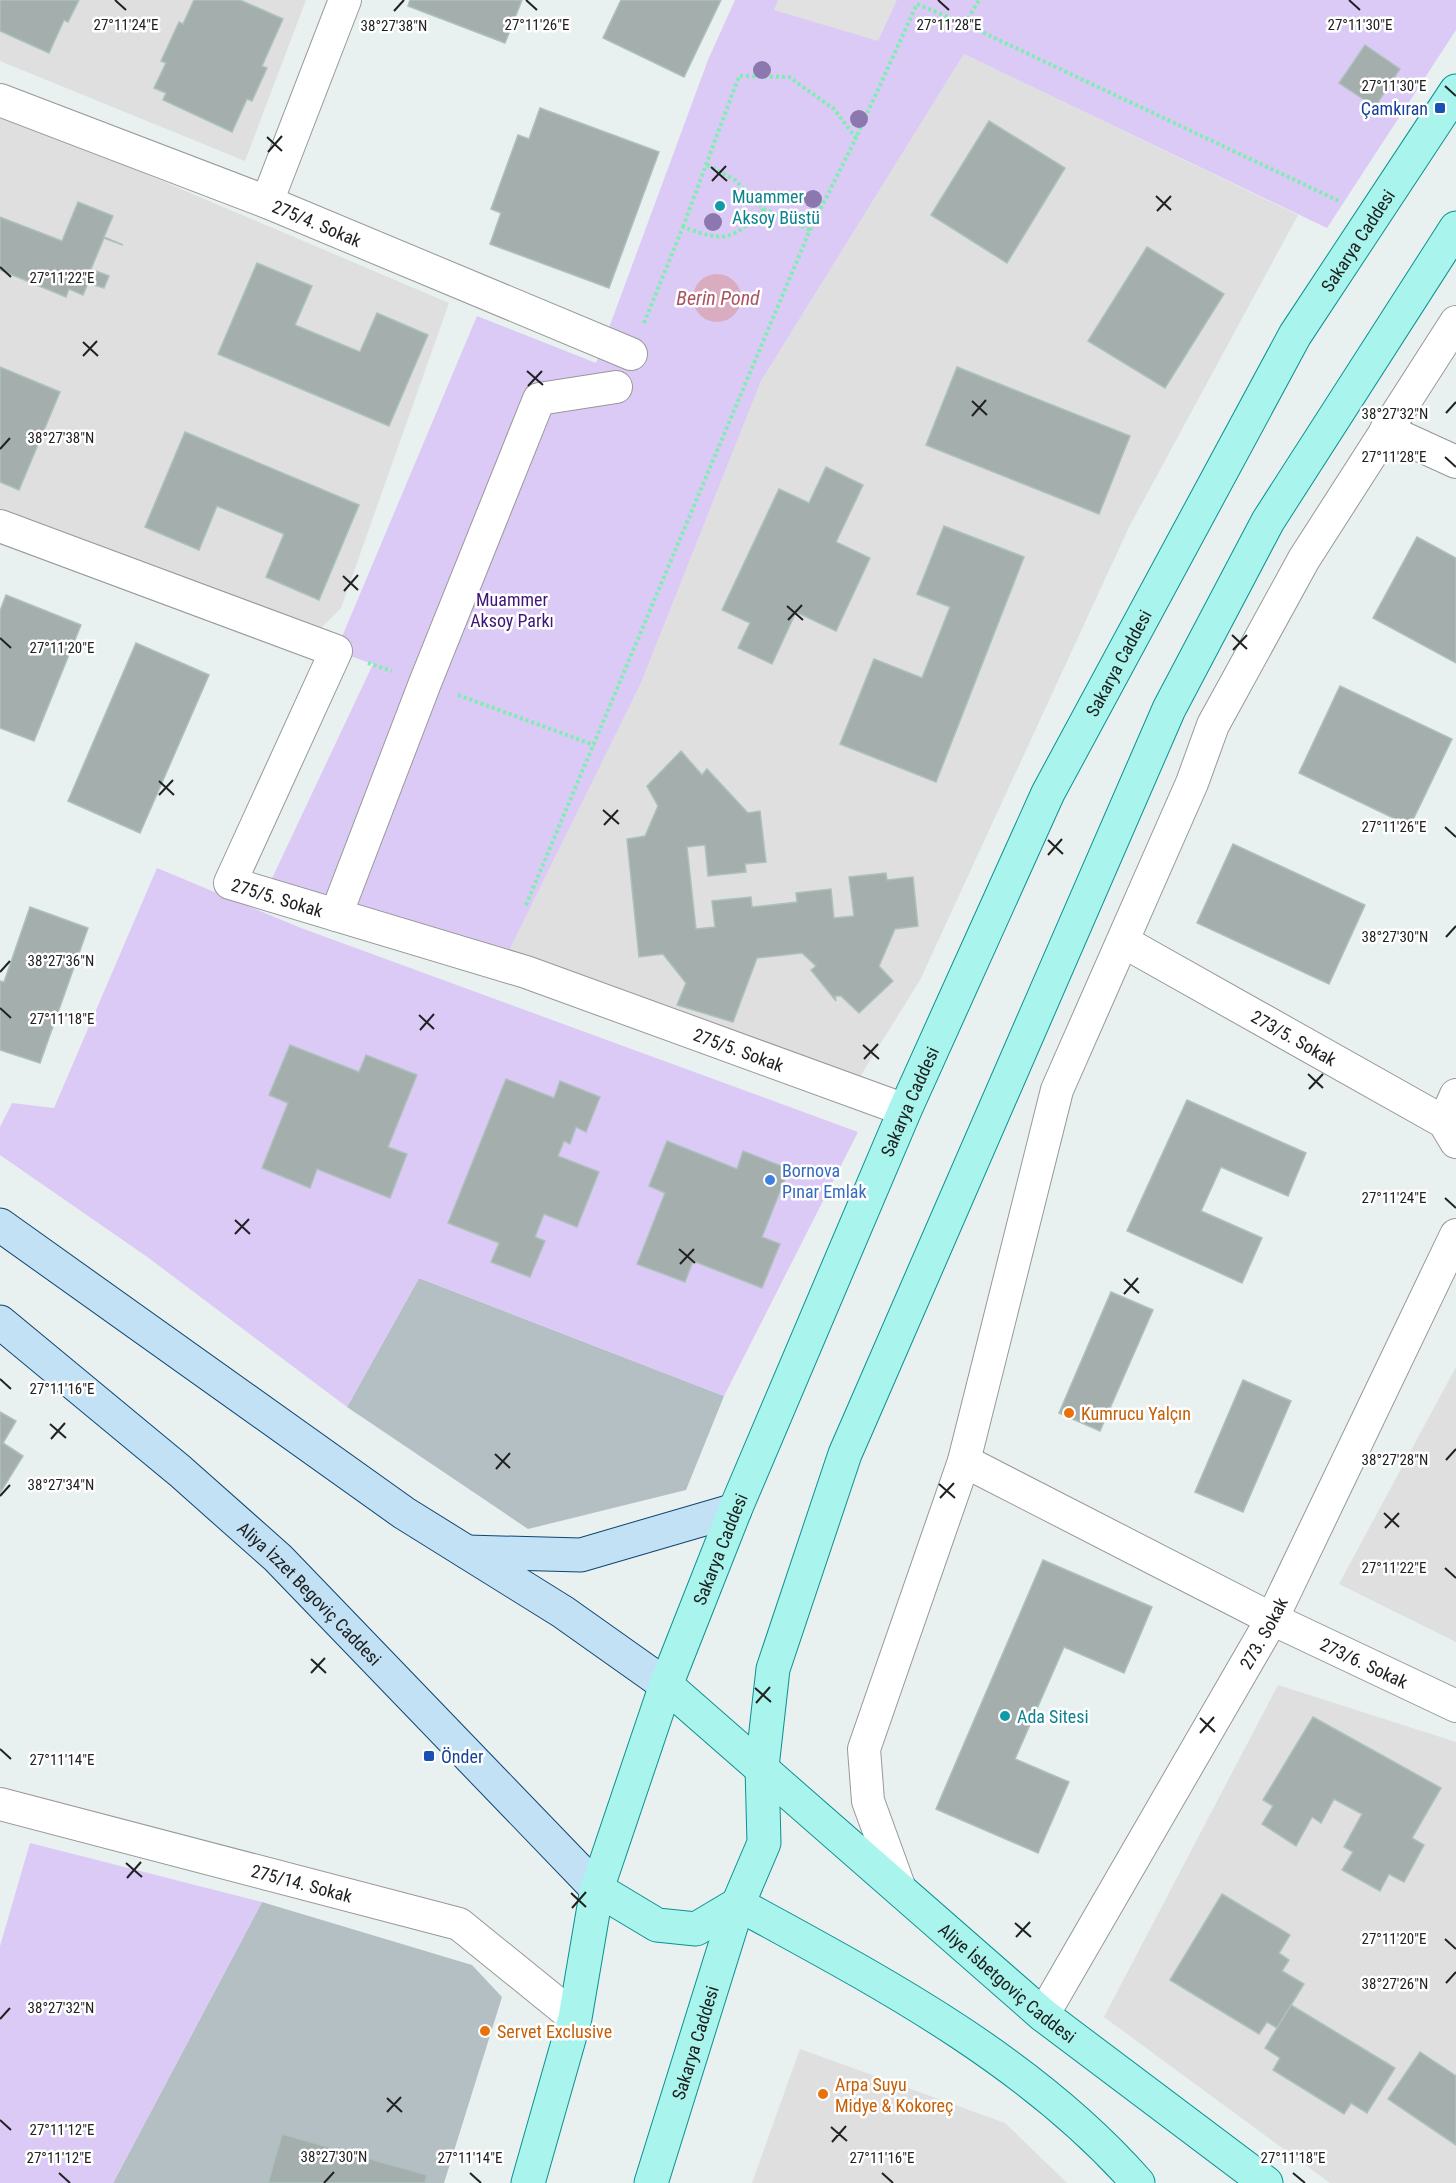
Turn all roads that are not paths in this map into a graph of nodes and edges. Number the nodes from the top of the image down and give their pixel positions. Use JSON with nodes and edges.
{"nodes":[{"id":1,"x":345,"y":0,"type":"edge"},
{"id":2,"x":1456,"y":91,"type":"edge"},
{"id":3,"x":0,"y":100,"type":"edge"},
{"id":4,"x":267,"y":201,"type":"junction"},
{"id":5,"x":1456,"y":228,"type":"edge"},
{"id":6,"x":1456,"y":322,"type":"edge"},
{"id":7,"x":631,"y":354,"type":"road end"},
{"id":8,"x":616,"y":387,"type":"dead end"},
{"id":9,"x":1386,"y":430,"type":"junction"},
{"id":10,"x":1456,"y":462,"type":"edge"},
{"id":11,"x":0,"y":526,"type":"edge"},
{"id":12,"x":1169,"y":709,"type":"junction"},
{"id":13,"x":1213,"y":725,"type":"junction"},
{"id":14,"x":336,"y":915,"type":"junction"},
{"id":15,"x":1124,"y":942,"type":"junction"},
{"id":16,"x":905,"y":1110,"type":"junction"},
{"id":17,"x":1452,"y":1120,"type":"edge"},
{"id":18,"x":0,"y":1225,"type":"edge"},
{"id":19,"x":1456,"y":1235,"type":"edge"},
{"id":20,"x":0,"y":1322,"type":"edge"},
{"id":21,"x":964,"y":1461,"type":"junction"},
{"id":22,"x":735,"y":1510,"type":"junction"},
{"id":23,"x":465,"y":1551,"type":"junction"},
{"id":24,"x":1272,"y":1619,"type":"junction"},
{"id":25,"x":666,"y":1685,"type":"junction"},
{"id":26,"x":1456,"y":1706,"type":"edge"},
{"id":27,"x":762,"y":1767,"type":"junction"},
{"id":28,"x":0,"y":1804,"type":"edge"},
{"id":29,"x":597,"y":1889,"type":"junction"},
{"id":30,"x":900,"y":1889,"type":"junction"},
{"id":31,"x":738,"y":1904,"type":"junction"},
{"id":32,"x":1043,"y":2015,"type":"junction"},
{"id":33,"x":575,"y":2018,"type":"junction"},
{"id":34,"x":528,"y":2183,"type":"edge"},
{"id":35,"x":651,"y":2183,"type":"edge"},
{"id":36,"x":1138,"y":2183,"type":"edge"},
{"id":37,"x":1266,"y":2183,"type":"edge"}],
"edges":[{"from":1,"to":4,"type":"street"},
{"from":2,"to":16,"type":"main road","name":"Sakarya Caddesi"},
{"from":3,"to":4,"type":"street","name":"275/4. Sokak"},
{"from":4,"to":7,"type":"street","name":"275/4. Sokak"},
{"from":5,"to":12,"type":"main road"},
{"from":6,"to":9,"type":"street"},
{"from":8,"to":14,"type":"street"},
{"from":9,"to":10,"type":"street"},
{"from":9,"to":13,"type":"street"},
{"from":11,"to":14,"type":"street","name":"275/5. Sokak"},
{"from":12,"to":13,"type":"street"},
{"from":12,"to":27,"type":"main road"},
{"from":13,"to":15,"type":"street"},
{"from":14,"to":16,"type":"street","name":"275/5. Sokak"},
{"from":15,"to":17,"type":"street","name":"273/5. Sokak"},
{"from":15,"to":21,"type":"street"},
{"from":16,"to":22,"type":"main road","name":"Sakarya Caddesi"},
{"from":18,"to":23,"type":"main road"},
{"from":19,"to":24,"type":"street","name":"273. Sokak"},
{"from":20,"to":29,"type":"main road","name":"Aliya İzzet Begoviç Caddesi"},
{"from":21,"to":24,"type":"street","name":"273/6. Sokak"},
{"from":21,"to":30,"type":"street"},
{"from":22,"to":23,"type":"main road"},
{"from":22,"to":25,"type":"main road","name":"Sakarya Caddesi"},
{"from":23,"to":25,"type":"main road"},
{"from":24,"to":26,"type":"street","name":"273/6. Sokak"},
{"from":24,"to":32,"type":"street","name":"273. Sokak"},
{"from":25,"to":27,"type":"main road","name":"Aliye İsbetgoviç Caddesi"},
{"from":25,"to":29,"type":"main road","name":"Sakarya Caddesi"},
{"from":27,"to":30,"type":"main road","name":"Aliye İsbetgoviç Caddesi"},
{"from":27,"to":31,"type":"main road","name":"Sakarya Caddesi"},
{"from":28,"to":33,"type":"street","name":"275/14. Sokak"},
{"from":29,"to":31,"type":"main road"},
{"from":29,"to":33,"type":"main road","name":"Sakarya Caddesi"},
{"from":30,"to":32,"type":"main road","name":"Aliye İsbetgoviç Caddesi"},
{"from":31,"to":35,"type":"main road","name":"Sakarya Caddesi"},
{"from":31,"to":36,"type":"main road"},
{"from":32,"to":37,"type":"main road","name":"Aliye İsbetgoviç Caddesi"},
{"from":33,"to":34,"type":"main road","name":"Sakarya Caddesi"}]}
